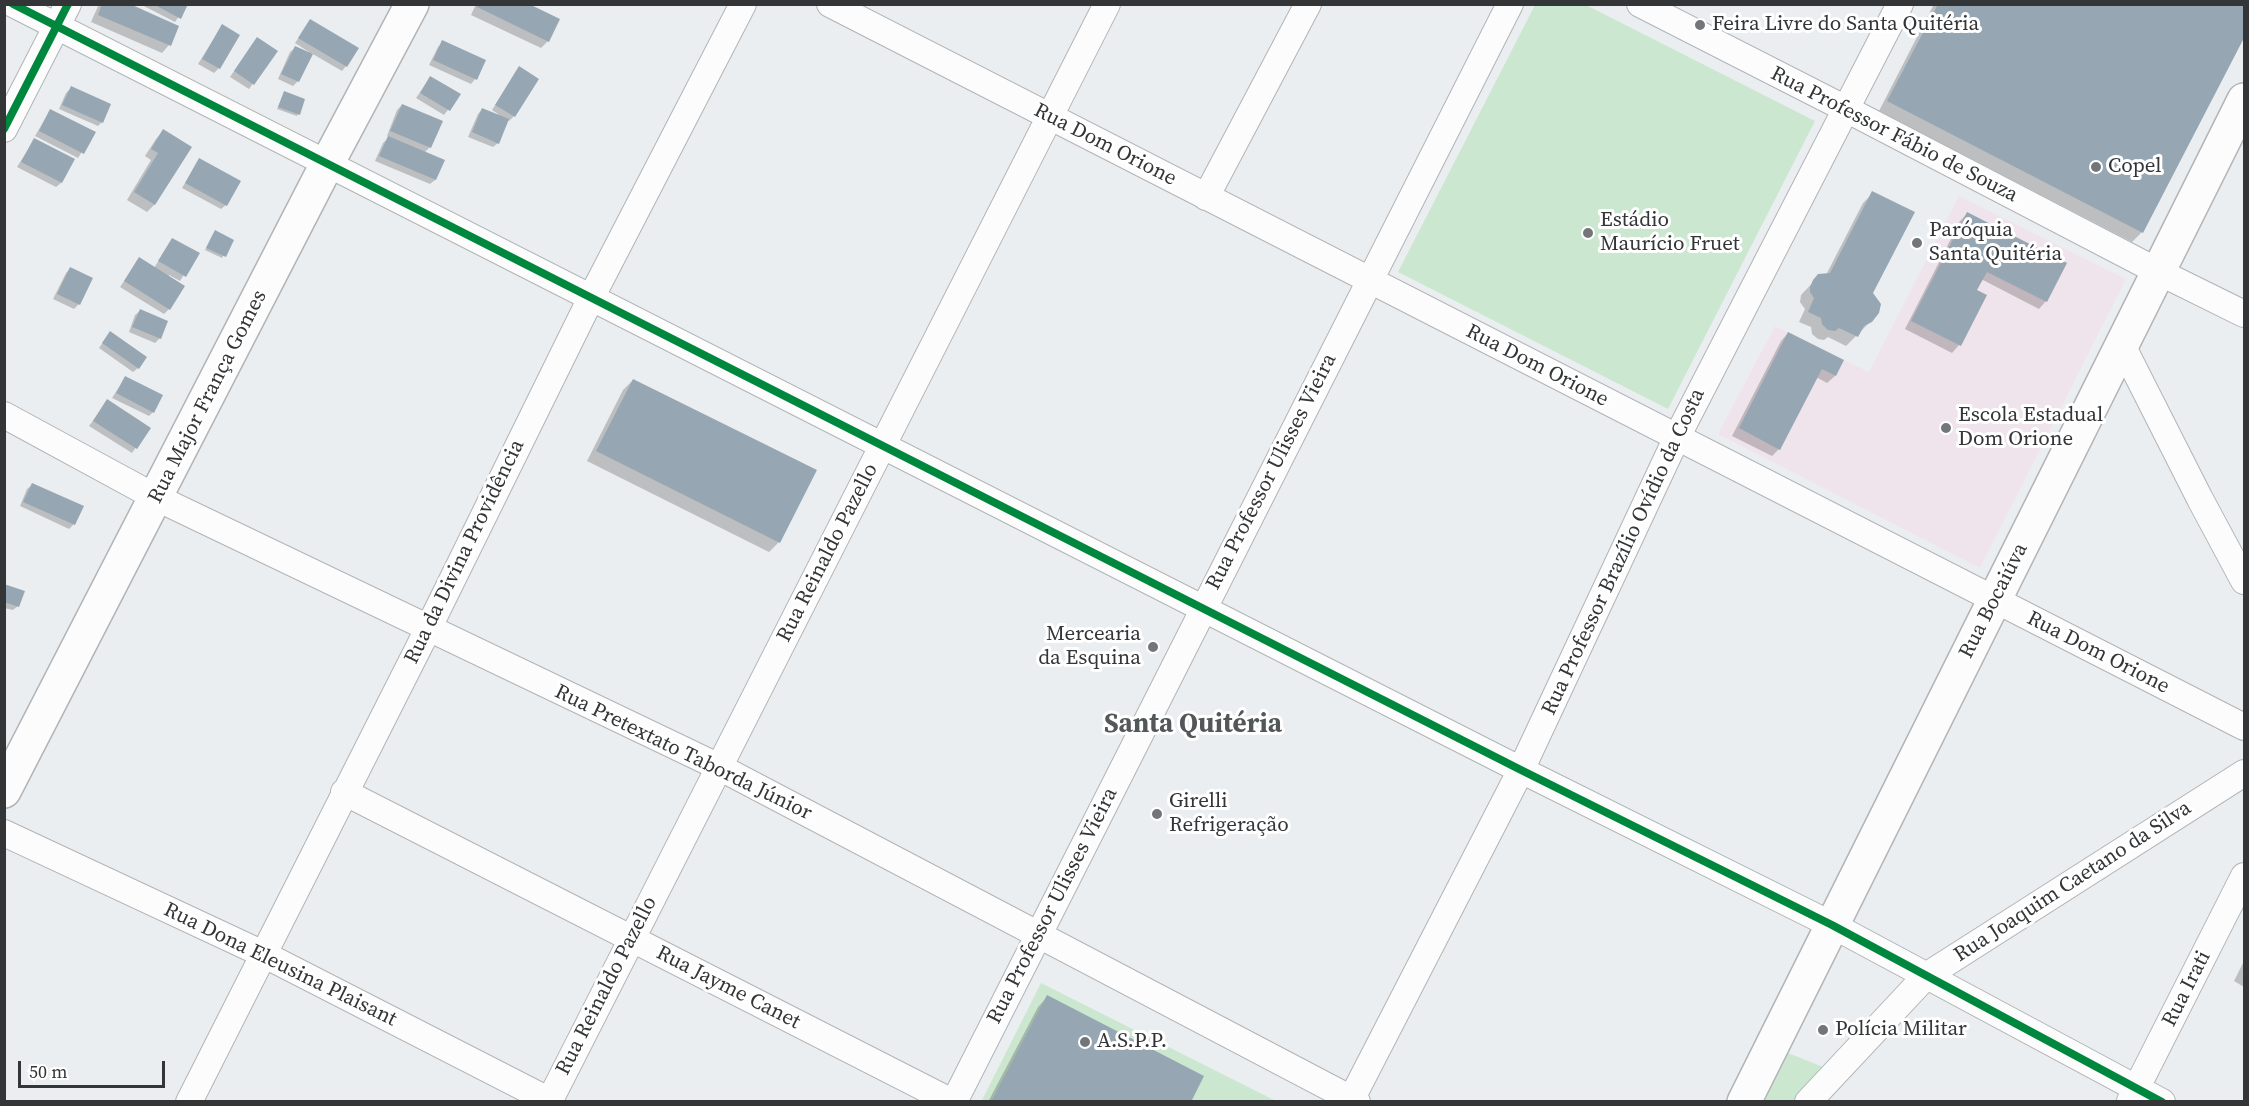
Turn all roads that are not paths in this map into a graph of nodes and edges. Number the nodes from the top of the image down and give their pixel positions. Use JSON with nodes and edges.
{"nodes":[{"id":1,"x":13,"y":4,"type":"edge"},
{"id":2,"x":412,"y":4,"type":"edge"},
{"id":3,"x":743,"y":4,"type":"edge"},
{"id":4,"x":830,"y":4,"type":"edge"},
{"id":5,"x":1107,"y":4,"type":"edge"},
{"id":6,"x":1308,"y":4,"type":"edge"},
{"id":7,"x":1510,"y":4,"type":"edge"},
{"id":8,"x":1640,"y":4,"type":"edge"},
{"id":9,"x":1900,"y":4,"type":"edge"},
{"id":10,"x":62,"y":16,"type":"edge"},
{"id":11,"x":2244,"y":100,"type":"edge"},
{"id":12,"x":1845,"y":109,"type":"junction"},
{"id":13,"x":1050,"y":117,"type":"junction"},
{"id":14,"x":4,"y":129,"type":"edge"},
{"id":15,"x":327,"y":164,"type":"junction"},
{"id":16,"x":1206,"y":197,"type":"junction"},
{"id":17,"x":2158,"y":272,"type":"junction"},
{"id":18,"x":1370,"y":280,"type":"junction"},
{"id":19,"x":591,"y":298,"type":"junction"},
{"id":20,"x":2244,"y":314,"type":"edge"},
{"id":21,"x":2122,"y":345,"type":"junction"},
{"id":22,"x":4,"y":415,"type":"edge"},
{"id":23,"x":1677,"y":437,"type":"junction"},
{"id":24,"x":882,"y":446,"type":"junction"},
{"id":25,"x":157,"y":498,"type":"junction"},
{"id":26,"x":2244,"y":581,"type":"edge"},
{"id":27,"x":1995,"y":600,"type":"junction"},
{"id":28,"x":1203,"y":609,"type":"junction"},
{"id":29,"x":428,"y":629,"type":"junction"},
{"id":30,"x":2244,"y":727,"type":"edge"},
{"id":31,"x":719,"y":767,"type":"junction"},
{"id":32,"x":1521,"y":770,"type":"junction"},
{"id":33,"x":2244,"y":773,"type":"edge"},
{"id":34,"x":4,"y":790,"type":"edge"},
{"id":35,"x":344,"y":792,"type":"junction"},
{"id":36,"x":4,"y":833,"type":"edge"},
{"id":37,"x":2244,"y":876,"type":"edge"},
{"id":38,"x":1832,"y":925,"type":"junction"},
{"id":39,"x":1038,"y":935,"type":"junction"},
{"id":40,"x":631,"y":939,"type":"junction"},
{"id":41,"x":263,"y":954,"type":"junction"},
{"id":42,"x":1926,"y":976,"type":"junction"},
{"id":43,"x":2134,"y":1094,"type":"edge"},
{"id":44,"x":189,"y":1101,"type":"edge"},
{"id":45,"x":550,"y":1101,"type":"edge"},
{"id":46,"x":953,"y":1101,"type":"edge"},
{"id":47,"x":1353,"y":1101,"type":"edge"},
{"id":48,"x":1744,"y":1101,"type":"edge"},
{"id":49,"x":1808,"y":1101,"type":"edge"},
{"id":50,"x":2162,"y":1101,"type":"edge"}],
"edges":[{"from":1,"to":10,"type":"street"},
{"from":2,"to":15,"type":"main road","name":"Rua Major França Gomes"},
{"from":3,"to":19,"type":"street","name":"Rua da Divina Providência"},
{"from":4,"to":13,"type":"street","name":"Rua Dom Orione"},
{"from":5,"to":13,"type":"street","name":"Rua Reinaldo Pazello"},
{"from":6,"to":16,"type":"street"},
{"from":7,"to":18,"type":"street","name":"Rua Professor Ulisses Vieira"},
{"from":8,"to":12,"type":"street","name":"Rua Professor Fábio de Souza"},
{"from":9,"to":12,"type":"street","name":"Rua Professor Brazílio Ovídio da Costa"},
{"from":10,"to":14,"type":"street"},
{"from":10,"to":15,"type":"street"},
{"from":11,"to":17,"type":"main road","name":"Rua Bocaiúva"},
{"from":12,"to":17,"type":"street","name":"Rua Professor Fábio de Souza"},
{"from":12,"to":23,"type":"street","name":"Rua Professor Brazílio Ovídio da Costa"},
{"from":13,"to":16,"type":"street","name":"Rua Dom Orione"},
{"from":13,"to":24,"type":"street","name":"Rua Reinaldo Pazello"},
{"from":15,"to":19,"type":"street"},
{"from":15,"to":25,"type":"main road","name":"Rua Major França Gomes"},
{"from":16,"to":18,"type":"street","name":"Rua Dom Orione"},
{"from":17,"to":20,"type":"street","name":"Rua Professor Fábio de Souza"},
{"from":17,"to":21,"type":"main road","name":"Rua Bocaiúva"},
{"from":18,"to":23,"type":"street","name":"Rua Dom Orione"},
{"from":18,"to":28,"type":"street","name":"Rua Professor Ulisses Vieira"},
{"from":19,"to":24,"type":"street"},
{"from":19,"to":29,"type":"street","name":"Rua da Divina Providência"},
{"from":21,"to":26,"type":"street"},
{"from":21,"to":27,"type":"main road","name":"Rua Bocaiúva"},
{"from":22,"to":25,"type":"street","name":"Rua Pretextato Taborda Júnior"},
{"from":23,"to":27,"type":"street","name":"Rua Dom Orione"},
{"from":23,"to":32,"type":"street","name":"Rua Professor Brazílio Ovídio da Costa"},
{"from":24,"to":28,"type":"street"},
{"from":24,"to":31,"type":"street","name":"Rua Reinaldo Pazello"},
{"from":25,"to":29,"type":"street","name":"Rua Pretextato Taborda Júnior"},
{"from":25,"to":34,"type":"main road","name":"Rua Major França Gomes"},
{"from":27,"to":30,"type":"street","name":"Rua Dom Orione"},
{"from":27,"to":38,"type":"main road","name":"Rua Bocaiúva"},
{"from":28,"to":32,"type":"street"},
{"from":28,"to":39,"type":"street","name":"Rua Professor Ulisses Vieira"},
{"from":29,"to":31,"type":"street","name":"Rua Pretextato Taborda Júnior"},
{"from":29,"to":35,"type":"street","name":"Rua da Divina Providência"},
{"from":31,"to":39,"type":"street","name":"Rua Pretextato Taborda Júnior"},
{"from":31,"to":40,"type":"street","name":"Rua Reinaldo Pazello"},
{"from":32,"to":38,"type":"street"},
{"from":32,"to":47,"type":"street","name":"Rua Professor Brazílio Ovídio da Costa"},
{"from":33,"to":42,"type":"street","name":"Rua Joaquim Caetano da Silva"},
{"from":35,"to":40,"type":"street","name":"Rua Jayme Canet"},
{"from":35,"to":41,"type":"street","name":"Rua da Divina Providência"},
{"from":36,"to":41,"type":"street","name":"Rua Dona Eleusina Plaisant"},
{"from":37,"to":43,"type":"street","name":"Rua Irati"},
{"from":38,"to":42,"type":"street"},
{"from":38,"to":48,"type":"main road","name":"Rua Bocaiúva"},
{"from":39,"to":46,"type":"street","name":"Rua Professor Ulisses Vieira"},
{"from":39,"to":47,"type":"street","name":"Rua Pretextato Taborda Júnior"},
{"from":40,"to":45,"type":"street","name":"Rua Reinaldo Pazello"},
{"from":40,"to":46,"type":"street","name":"Rua Jayme Canet"},
{"from":41,"to":44,"type":"street","name":"Rua da Divina Providência"},
{"from":41,"to":45,"type":"street","name":"Rua Dona Eleusina Plaisant"},
{"from":42,"to":43,"type":"street"},
{"from":42,"to":49,"type":"street","name":"Rua Joaquim Caetano da Silva"},
{"from":43,"to":50,"type":"street"}]}
